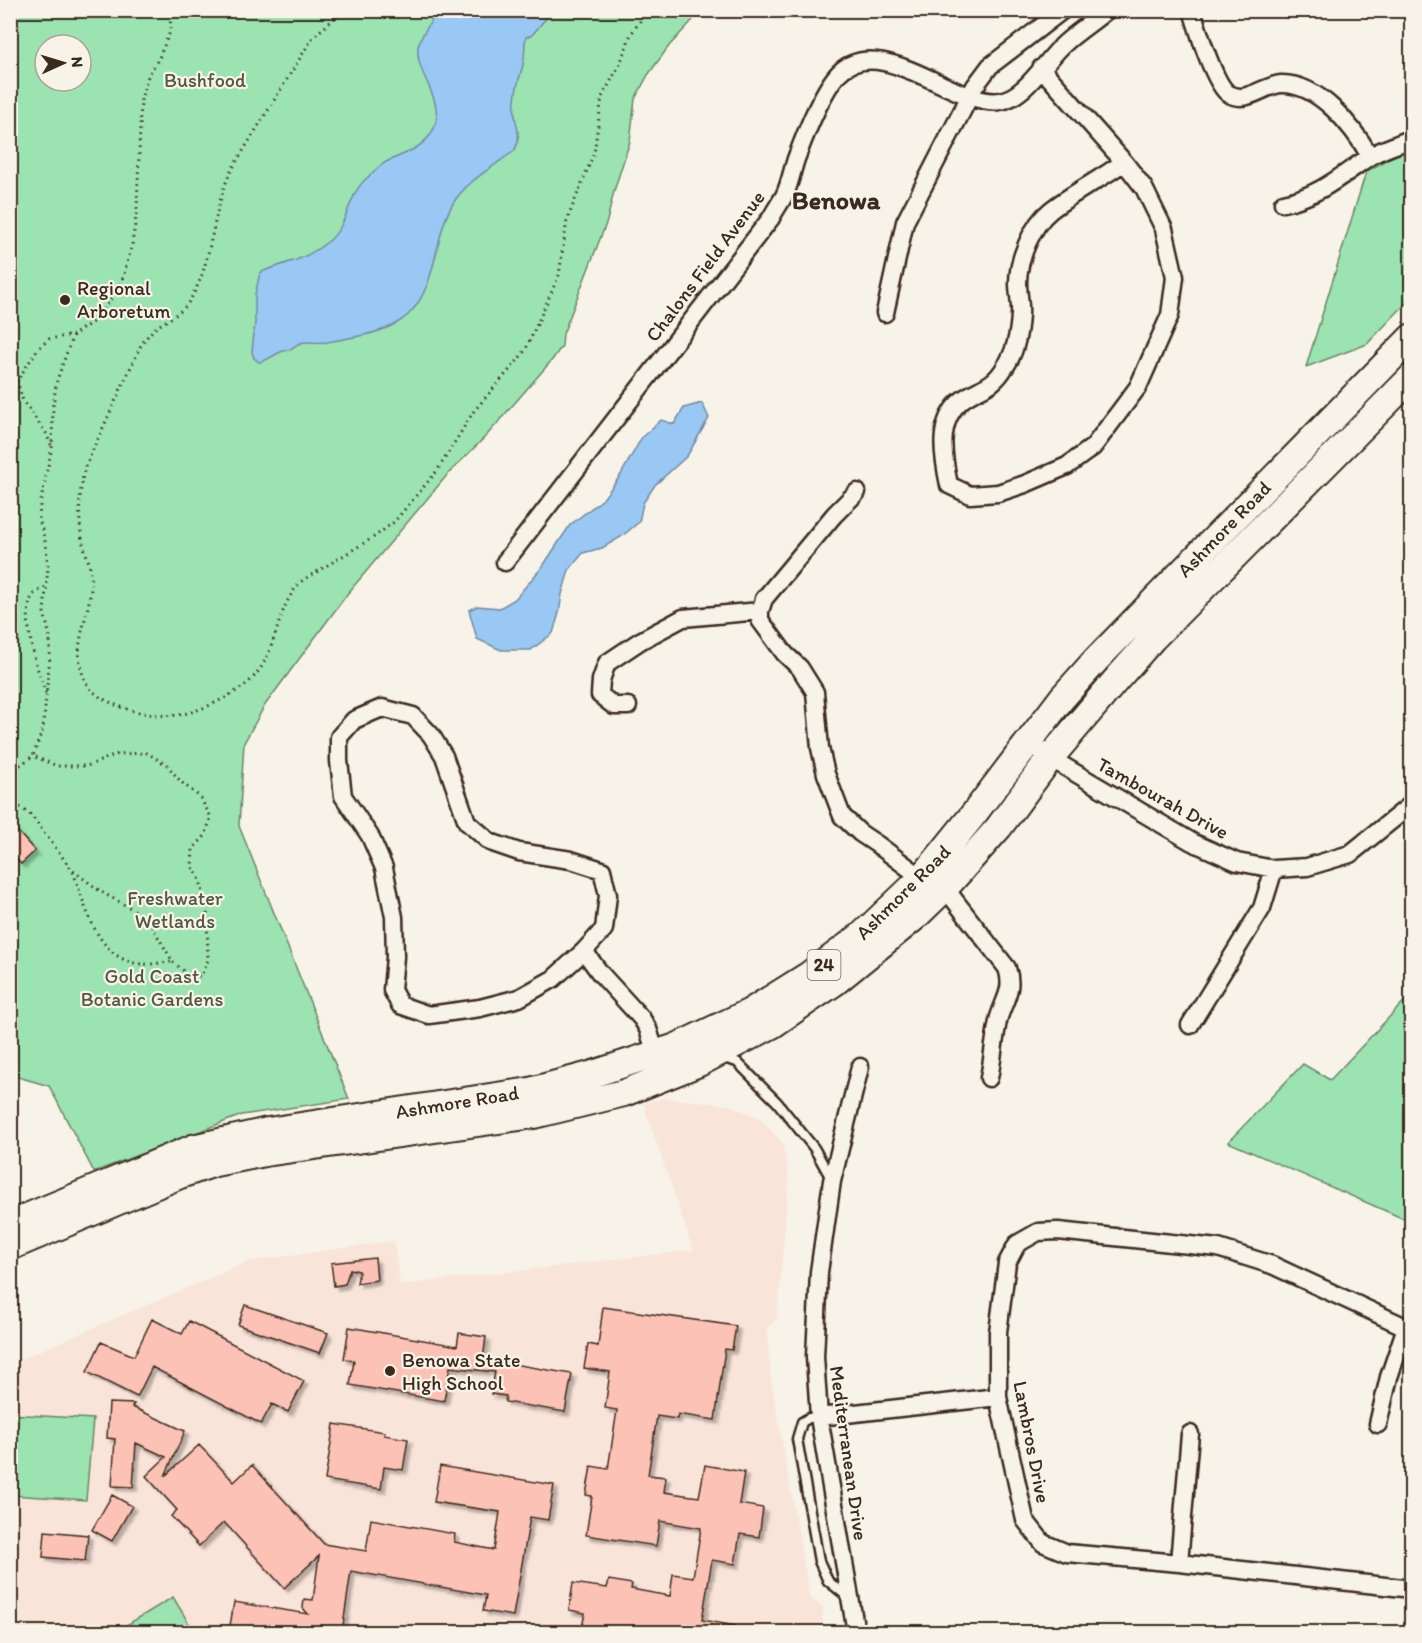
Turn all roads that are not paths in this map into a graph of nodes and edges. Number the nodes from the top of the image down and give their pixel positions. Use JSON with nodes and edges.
{"nodes":[{"id":1,"x":1063,"y":10,"type":"edge"},
{"id":2,"x":1107,"y":10,"type":"edge"},
{"id":3,"x":1192,"y":10,"type":"edge"},
{"id":4,"x":1041,"y":68,"type":"junction"},
{"id":5,"x":970,"y":97,"type":"junction"},
{"id":6,"x":1412,"y":138,"type":"edge"},
{"id":7,"x":1370,"y":156,"type":"junction"},
{"id":8,"x":1124,"y":162,"type":"junction"},
{"id":9,"x":1283,"y":203,"type":"dead end"},
{"id":10,"x":885,"y":314,"type":"dead end"},
{"id":11,"x":1412,"y":337,"type":"edge"},
{"id":12,"x":1412,"y":377,"type":"edge"},
{"id":13,"x":857,"y":492,"type":"dead end"},
{"id":14,"x":505,"y":562,"type":"dead end"},
{"id":15,"x":759,"y":611,"type":"junction"},
{"id":16,"x":628,"y":706,"type":"dead end"},
{"id":17,"x":1027,"y":742,"type":"junction"},
{"id":18,"x":1050,"y":758,"type":"junction"},
{"id":19,"x":1412,"y":804,"type":"edge"},
{"id":20,"x":1274,"y":869,"type":"junction"},
{"id":21,"x":921,"y":878,"type":"junction"},
{"id":22,"x":945,"y":888,"type":"junction"},
{"id":23,"x":584,"y":951,"type":"junction"},
{"id":24,"x":1190,"y":1025,"type":"dead end"},
{"id":25,"x":656,"y":1054,"type":"junction"},
{"id":26,"x":713,"y":1055,"type":"junction"},
{"id":27,"x":860,"y":1067,"type":"dead end"},
{"id":28,"x":989,"y":1078,"type":"dead end"},
{"id":29,"x":832,"y":1181,"type":"junction"},
{"id":30,"x":10,"y":1224,"type":"edge"},
{"id":31,"x":10,"y":1247,"type":"edge"},
{"id":32,"x":1409,"y":1328,"type":"edge"},
{"id":33,"x":998,"y":1397,"type":"junction"},
{"id":34,"x":819,"y":1417,"type":"junction"},
{"id":35,"x":1378,"y":1424,"type":"dead end"},
{"id":36,"x":1190,"y":1434,"type":"dead end"},
{"id":37,"x":1179,"y":1563,"type":"junction"},
{"id":38,"x":1412,"y":1590,"type":"edge"},
{"id":39,"x":850,"y":1598,"type":"junction"},
{"id":40,"x":856,"y":1632,"type":"edge"}],
"edges":[{"from":1,"to":5,"type":"street"},
{"from":2,"to":4,"type":"street","name":"Chalons Field Avenue"},
{"from":3,"to":7,"type":"street"},
{"from":4,"to":5,"type":"street","name":"Chalons Field Avenue"},
{"from":4,"to":8,"type":"street"},
{"from":5,"to":10,"type":"street"},
{"from":5,"to":14,"type":"street","name":"Chalons Field Avenue"},
{"from":6,"to":7,"type":"street"},
{"from":7,"to":9,"type":"street"},
{"from":8,"to":8,"type":"street"},
{"from":11,"to":17,"type":"main road","name":"Ashmore Road","number":"24"},
{"from":12,"to":18,"type":"main road","name":"Ashmore Road","number":"24"},
{"from":13,"to":15,"type":"street"},
{"from":15,"to":16,"type":"street"},
{"from":15,"to":21,"type":"street"},
{"from":17,"to":18,"type":"street","name":"Tambourah Drive"},
{"from":17,"to":21,"type":"main road","name":"Ashmore Road","number":"24"},
{"from":18,"to":20,"type":"street","name":"Tambourah Drive"},
{"from":18,"to":22,"type":"main road","name":"Ashmore Road","number":"24"},
{"from":19,"to":20,"type":"street","name":"Tambourah Drive"},
{"from":20,"to":24,"type":"street"},
{"from":21,"to":25,"type":"main road","name":"Ashmore Road","number":"24"},
{"from":22,"to":26,"type":"main road","name":"Ashmore Road","number":"24"},
{"from":22,"to":28,"type":"street"},
{"from":23,"to":23,"type":"street"},
{"from":23,"to":25,"type":"street"},
{"from":25,"to":30,"type":"main road","name":"Ashmore Road","number":"24"},
{"from":26,"to":29,"type":"lane"},
{"from":26,"to":31,"type":"main road","name":"Ashmore Road","number":"24"},
{"from":27,"to":29,"type":"street","name":"Mediterranean Drive"},
{"from":29,"to":34,"type":"street","name":"Mediterranean Drive"},
{"from":32,"to":33,"type":"street","name":"Lambros Drive"},
{"from":32,"to":35,"type":"street"},
{"from":33,"to":34,"type":"street"},
{"from":33,"to":37,"type":"street","name":"Lambros Drive"},
{"from":34,"to":39,"type":"street","name":"Mediterranean Drive"},
{"from":34,"to":39,"type":"lane"},
{"from":36,"to":37,"type":"street"},
{"from":37,"to":38,"type":"street","name":"Lambros Drive"},
{"from":39,"to":40,"type":"street","name":"Mediterranean Drive"}]}
